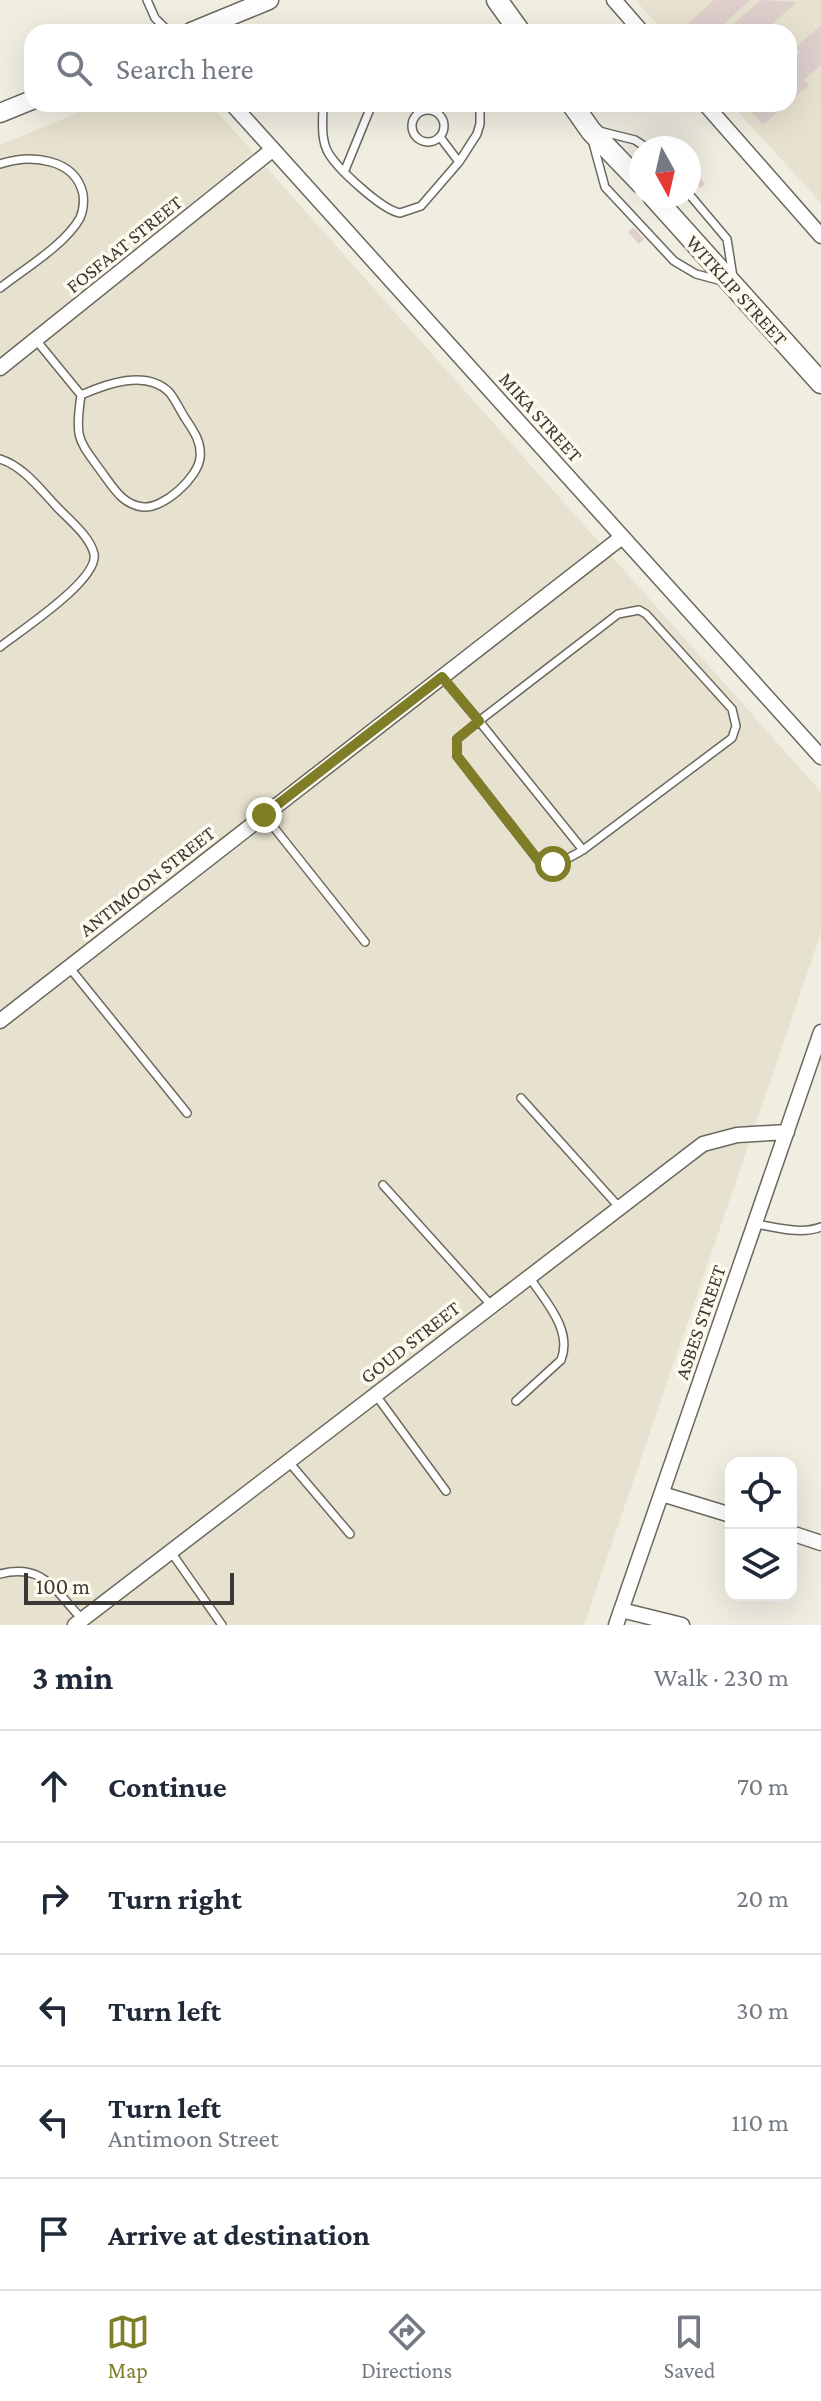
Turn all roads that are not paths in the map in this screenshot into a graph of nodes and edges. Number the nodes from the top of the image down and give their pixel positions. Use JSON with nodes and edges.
{"nodes":[{"id":1,"x":147,"y":0,"type":"edge"},
{"id":2,"x":269,"y":0,"type":"edge"},
{"id":3,"x":497,"y":0,"type":"edge"},
{"id":4,"x":614,"y":0,"type":"edge"},
{"id":5,"x":161,"y":24,"type":"edge"},
{"id":6,"x":210,"y":24,"type":"edge"},
{"id":7,"x":514,"y":24,"type":"edge"},
{"id":8,"x":635,"y":24,"type":"edge"},
{"id":9,"x":24,"y":103,"type":"edge"},
{"id":10,"x":239,"y":112,"type":"edge"},
{"id":11,"x":323,"y":112,"type":"edge"},
{"id":12,"x":369,"y":112,"type":"edge"},
{"id":13,"x":423,"y":112,"type":"edge"},
{"id":14,"x":435,"y":112,"type":"edge"},
{"id":15,"x":479,"y":112,"type":"edge"},
{"id":16,"x":578,"y":112,"type":"edge"},
{"id":17,"x":712,"y":112,"type":"edge"},
{"id":18,"x":0,"y":113,"type":"edge"},
{"id":19,"x":590,"y":130,"type":"junction"},
{"id":20,"x":440,"y":137,"type":"junction"},
{"id":21,"x":629,"y":139,"type":"edge"},
{"id":22,"x":272,"y":150,"type":"junction"},
{"id":23,"x":459,"y":162,"type":"junction"},
{"id":24,"x":0,"y":164,"type":"edge"},
{"id":25,"x":345,"y":170,"type":"junction"},
{"id":26,"x":629,"y":171,"type":"edge"},
{"id":27,"x":664,"y":208,"type":"edge"},
{"id":28,"x":701,"y":208,"type":"edge"},
{"id":29,"x":821,"y":236,"type":"edge"},
{"id":30,"x":733,"y":285,"type":"junction"},
{"id":31,"x":0,"y":288,"type":"edge"},
{"id":32,"x":36,"y":340,"type":"junction"},
{"id":33,"x":0,"y":368,"type":"edge"},
{"id":34,"x":821,"y":383,"type":"edge"},
{"id":35,"x":81,"y":395,"type":"junction"},
{"id":36,"x":0,"y":459,"type":"edge"},
{"id":37,"x":622,"y":537,"type":"junction"},
{"id":38,"x":0,"y":647,"type":"edge"},
{"id":39,"x":442,"y":677,"type":"junction"},
{"id":40,"x":479,"y":721,"type":"junction"},
{"id":41,"x":821,"y":757,"type":"edge"},
{"id":42,"x":264,"y":815,"type":"junction"},
{"id":43,"x":583,"y":850,"type":"junction"},
{"id":44,"x":365,"y":942,"type":"dead end"},
{"id":45,"x":69,"y":967,"type":"junction"},
{"id":46,"x":0,"y":1021,"type":"edge"},
{"id":47,"x":821,"y":1032,"type":"edge"},
{"id":48,"x":521,"y":1098,"type":"dead end"},
{"id":49,"x":187,"y":1113,"type":"dead end"},
{"id":50,"x":787,"y":1132,"type":"junction"},
{"id":51,"x":383,"y":1185,"type":"dead end"},
{"id":52,"x":619,"y":1207,"type":"junction"},
{"id":53,"x":755,"y":1224,"type":"junction"},
{"id":54,"x":821,"y":1227,"type":"edge"},
{"id":55,"x":529,"y":1276,"type":"junction"},
{"id":56,"x":491,"y":1305,"type":"junction"},
{"id":57,"x":375,"y":1394,"type":"junction"},
{"id":58,"x":516,"y":1401,"type":"dead end"},
{"id":59,"x":288,"y":1461,"type":"junction"},
{"id":60,"x":446,"y":1491,"type":"dead end"},
{"id":61,"x":662,"y":1494,"type":"junction"},
{"id":62,"x":725,"y":1513,"type":"edge"},
{"id":63,"x":350,"y":1534,"type":"dead end"},
{"id":64,"x":797,"y":1535,"type":"edge"},
{"id":65,"x":821,"y":1543,"type":"edge"},
{"id":66,"x":170,"y":1552,"type":"junction"},
{"id":67,"x":0,"y":1574,"type":"edge"},
{"id":68,"x":619,"y":1618,"type":"edge"},
{"id":69,"x":78,"y":1622,"type":"edge"},
{"id":70,"x":222,"y":1625,"type":"edge"},
{"id":71,"x":682,"y":1625,"type":"edge"}],
"edges":[{"from":1,"to":5,"type":"lane"},
{"from":2,"to":6,"type":"street"},
{"from":3,"to":7,"type":"main road"},
{"from":4,"to":8,"type":"street"},
{"from":9,"to":18,"type":"street"},
{"from":10,"to":22,"type":"street","name":"MIKA STREET"},
{"from":11,"to":25,"type":"lane"},
{"from":12,"to":25,"type":"lane"},
{"from":13,"to":20,"type":"lane"},
{"from":14,"to":20,"type":"lane"},
{"from":15,"to":23,"type":"lane"},
{"from":16,"to":19,"type":"main road"},
{"from":17,"to":29,"type":"street"},
{"from":19,"to":21,"type":"lane"},
{"from":19,"to":26,"type":"main road"},
{"from":19,"to":30,"type":"lane"},
{"from":20,"to":23,"type":"lane"},
{"from":22,"to":32,"type":"street","name":"FOSFAAT STREET"},
{"from":22,"to":37,"type":"street","name":"MIKA STREET"},
{"from":23,"to":25,"type":"lane"},
{"from":24,"to":31,"type":"lane"},
{"from":27,"to":30,"type":"main road","name":"WITKLIP STREET"},
{"from":28,"to":30,"type":"lane"},
{"from":30,"to":34,"type":"main road","name":"WITKLIP STREET"},
{"from":32,"to":33,"type":"street","name":"FOSFAAT STREET"},
{"from":32,"to":35,"type":"lane"},
{"from":35,"to":35,"type":"lane"},
{"from":36,"to":38,"type":"lane"},
{"from":37,"to":39,"type":"street","name":"ANTIMOON STREET"},
{"from":37,"to":41,"type":"street","name":"MIKA STREET"},
{"from":39,"to":40,"type":"lane"},
{"from":39,"to":42,"type":"street","name":"ANTIMOON STREET"},
{"from":40,"to":43,"type":"lane"},
{"from":40,"to":43,"type":"lane"},
{"from":40,"to":43,"type":"lane"},
{"from":42,"to":44,"type":"lane"},
{"from":42,"to":45,"type":"street","name":"ANTIMOON STREET"},
{"from":45,"to":46,"type":"street","name":"ANTIMOON STREET"},
{"from":45,"to":49,"type":"lane"},
{"from":47,"to":50,"type":"street","name":"ASBES STREET"},
{"from":48,"to":52,"type":"lane"},
{"from":50,"to":52,"type":"street","name":"GOUD STREET"},
{"from":50,"to":53,"type":"street","name":"ASBES STREET"},
{"from":51,"to":56,"type":"lane"},
{"from":52,"to":55,"type":"street","name":"GOUD STREET"},
{"from":53,"to":54,"type":"lane"},
{"from":53,"to":61,"type":"street","name":"ASBES STREET"},
{"from":55,"to":56,"type":"street","name":"GOUD STREET"},
{"from":55,"to":58,"type":"lane"},
{"from":56,"to":57,"type":"street","name":"GOUD STREET"},
{"from":57,"to":59,"type":"street","name":"GOUD STREET"},
{"from":57,"to":60,"type":"lane"},
{"from":59,"to":63,"type":"lane"},
{"from":59,"to":66,"type":"street","name":"GOUD STREET"},
{"from":61,"to":62,"type":"street"},
{"from":61,"to":68,"type":"street","name":"ASBES STREET"},
{"from":64,"to":65,"type":"street"},
{"from":66,"to":69,"type":"street","name":"GOUD STREET"},
{"from":66,"to":70,"type":"lane"},
{"from":67,"to":69,"type":"lane"},
{"from":68,"to":71,"type":"street"}]}
